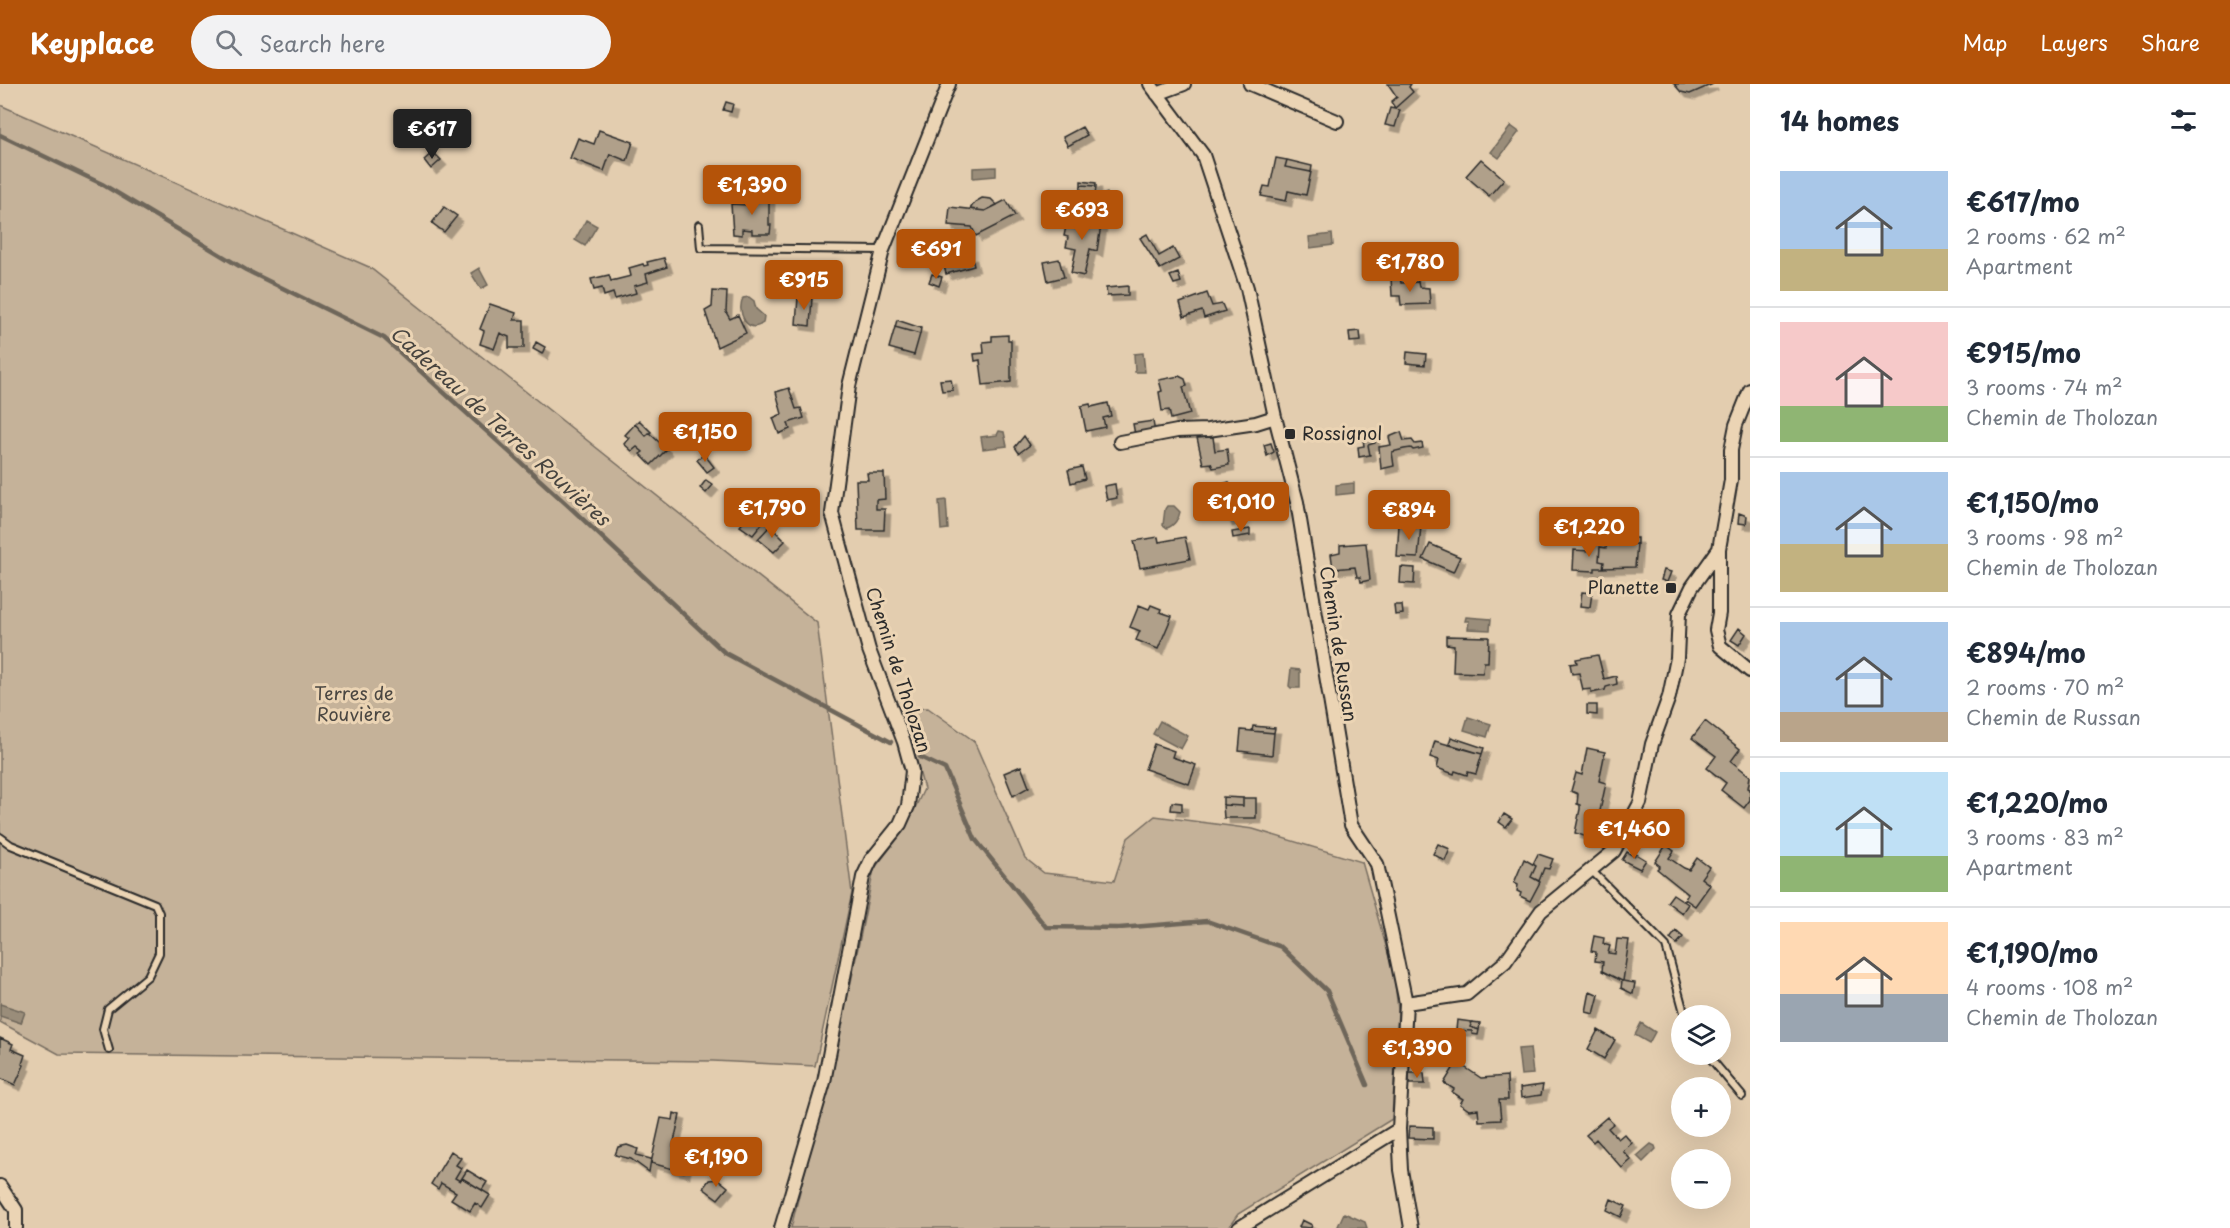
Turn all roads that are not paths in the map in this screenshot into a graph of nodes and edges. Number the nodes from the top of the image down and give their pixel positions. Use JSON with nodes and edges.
{"nodes":[{"id":1,"x":949,"y":84,"type":"edge"},
{"id":2,"x":1184,"y":84,"type":"edge"},
{"id":3,"x":1250,"y":84,"type":"edge"},
{"id":4,"x":1154,"y":89,"type":"edge"},
{"id":5,"x":1337,"y":121,"type":"dead end"},
{"id":6,"x":699,"y":225,"type":"dead end"},
{"id":7,"x":883,"y":250,"type":"junction"},
{"id":8,"x":1750,"y":390,"type":"edge"},
{"id":9,"x":1275,"y":417,"type":"junction"},
{"id":10,"x":1120,"y":442,"type":"dead end"},
{"id":11,"x":1719,"y":549,"type":"junction"},
{"id":12,"x":1750,"y":671,"type":"edge"},
{"id":13,"x":0,"y":837,"type":"edge"},
{"id":14,"x":1591,"y":870,"type":"junction"},
{"id":15,"x":1406,"y":1002,"type":"junction"},
{"id":16,"x":1682,"y":1005,"type":"edge"},
{"id":17,"x":109,"y":1050,"type":"dead end"},
{"id":18,"x":1716,"y":1065,"type":"edge"},
{"id":19,"x":1742,"y":1096,"type":"dead end"},
{"id":20,"x":1399,"y":1129,"type":"junction"},
{"id":21,"x":0,"y":1186,"type":"edge"},
{"id":22,"x":16,"y":1228,"type":"edge"},
{"id":23,"x":781,"y":1228,"type":"edge"},
{"id":24,"x":1239,"y":1228,"type":"edge"},
{"id":25,"x":1411,"y":1228,"type":"edge"}],
"edges":[{"from":1,"to":7,"type":"street","name":"Chemin de Tholozan"},
{"from":2,"to":4,"type":"street"},
{"from":3,"to":5,"type":"street"},
{"from":4,"to":9,"type":"street","name":"Chemin de Russan"},
{"from":6,"to":7,"type":"lane"},
{"from":7,"to":23,"type":"street","name":"Chemin de Tholozan"},
{"from":8,"to":11,"type":"street"},
{"from":9,"to":10,"type":"street"},
{"from":9,"to":15,"type":"street","name":"Chemin de Russan"},
{"from":11,"to":12,"type":"street"},
{"from":11,"to":14,"type":"street"},
{"from":13,"to":17,"type":"lane"},
{"from":14,"to":15,"type":"street"},
{"from":14,"to":16,"type":"lane"},
{"from":15,"to":20,"type":"street","name":"Chemin de Russan"},
{"from":18,"to":19,"type":"lane"},
{"from":20,"to":24,"type":"street"},
{"from":20,"to":25,"type":"street","name":"Chemin de Russan"},
{"from":21,"to":22,"type":"street"}]}
